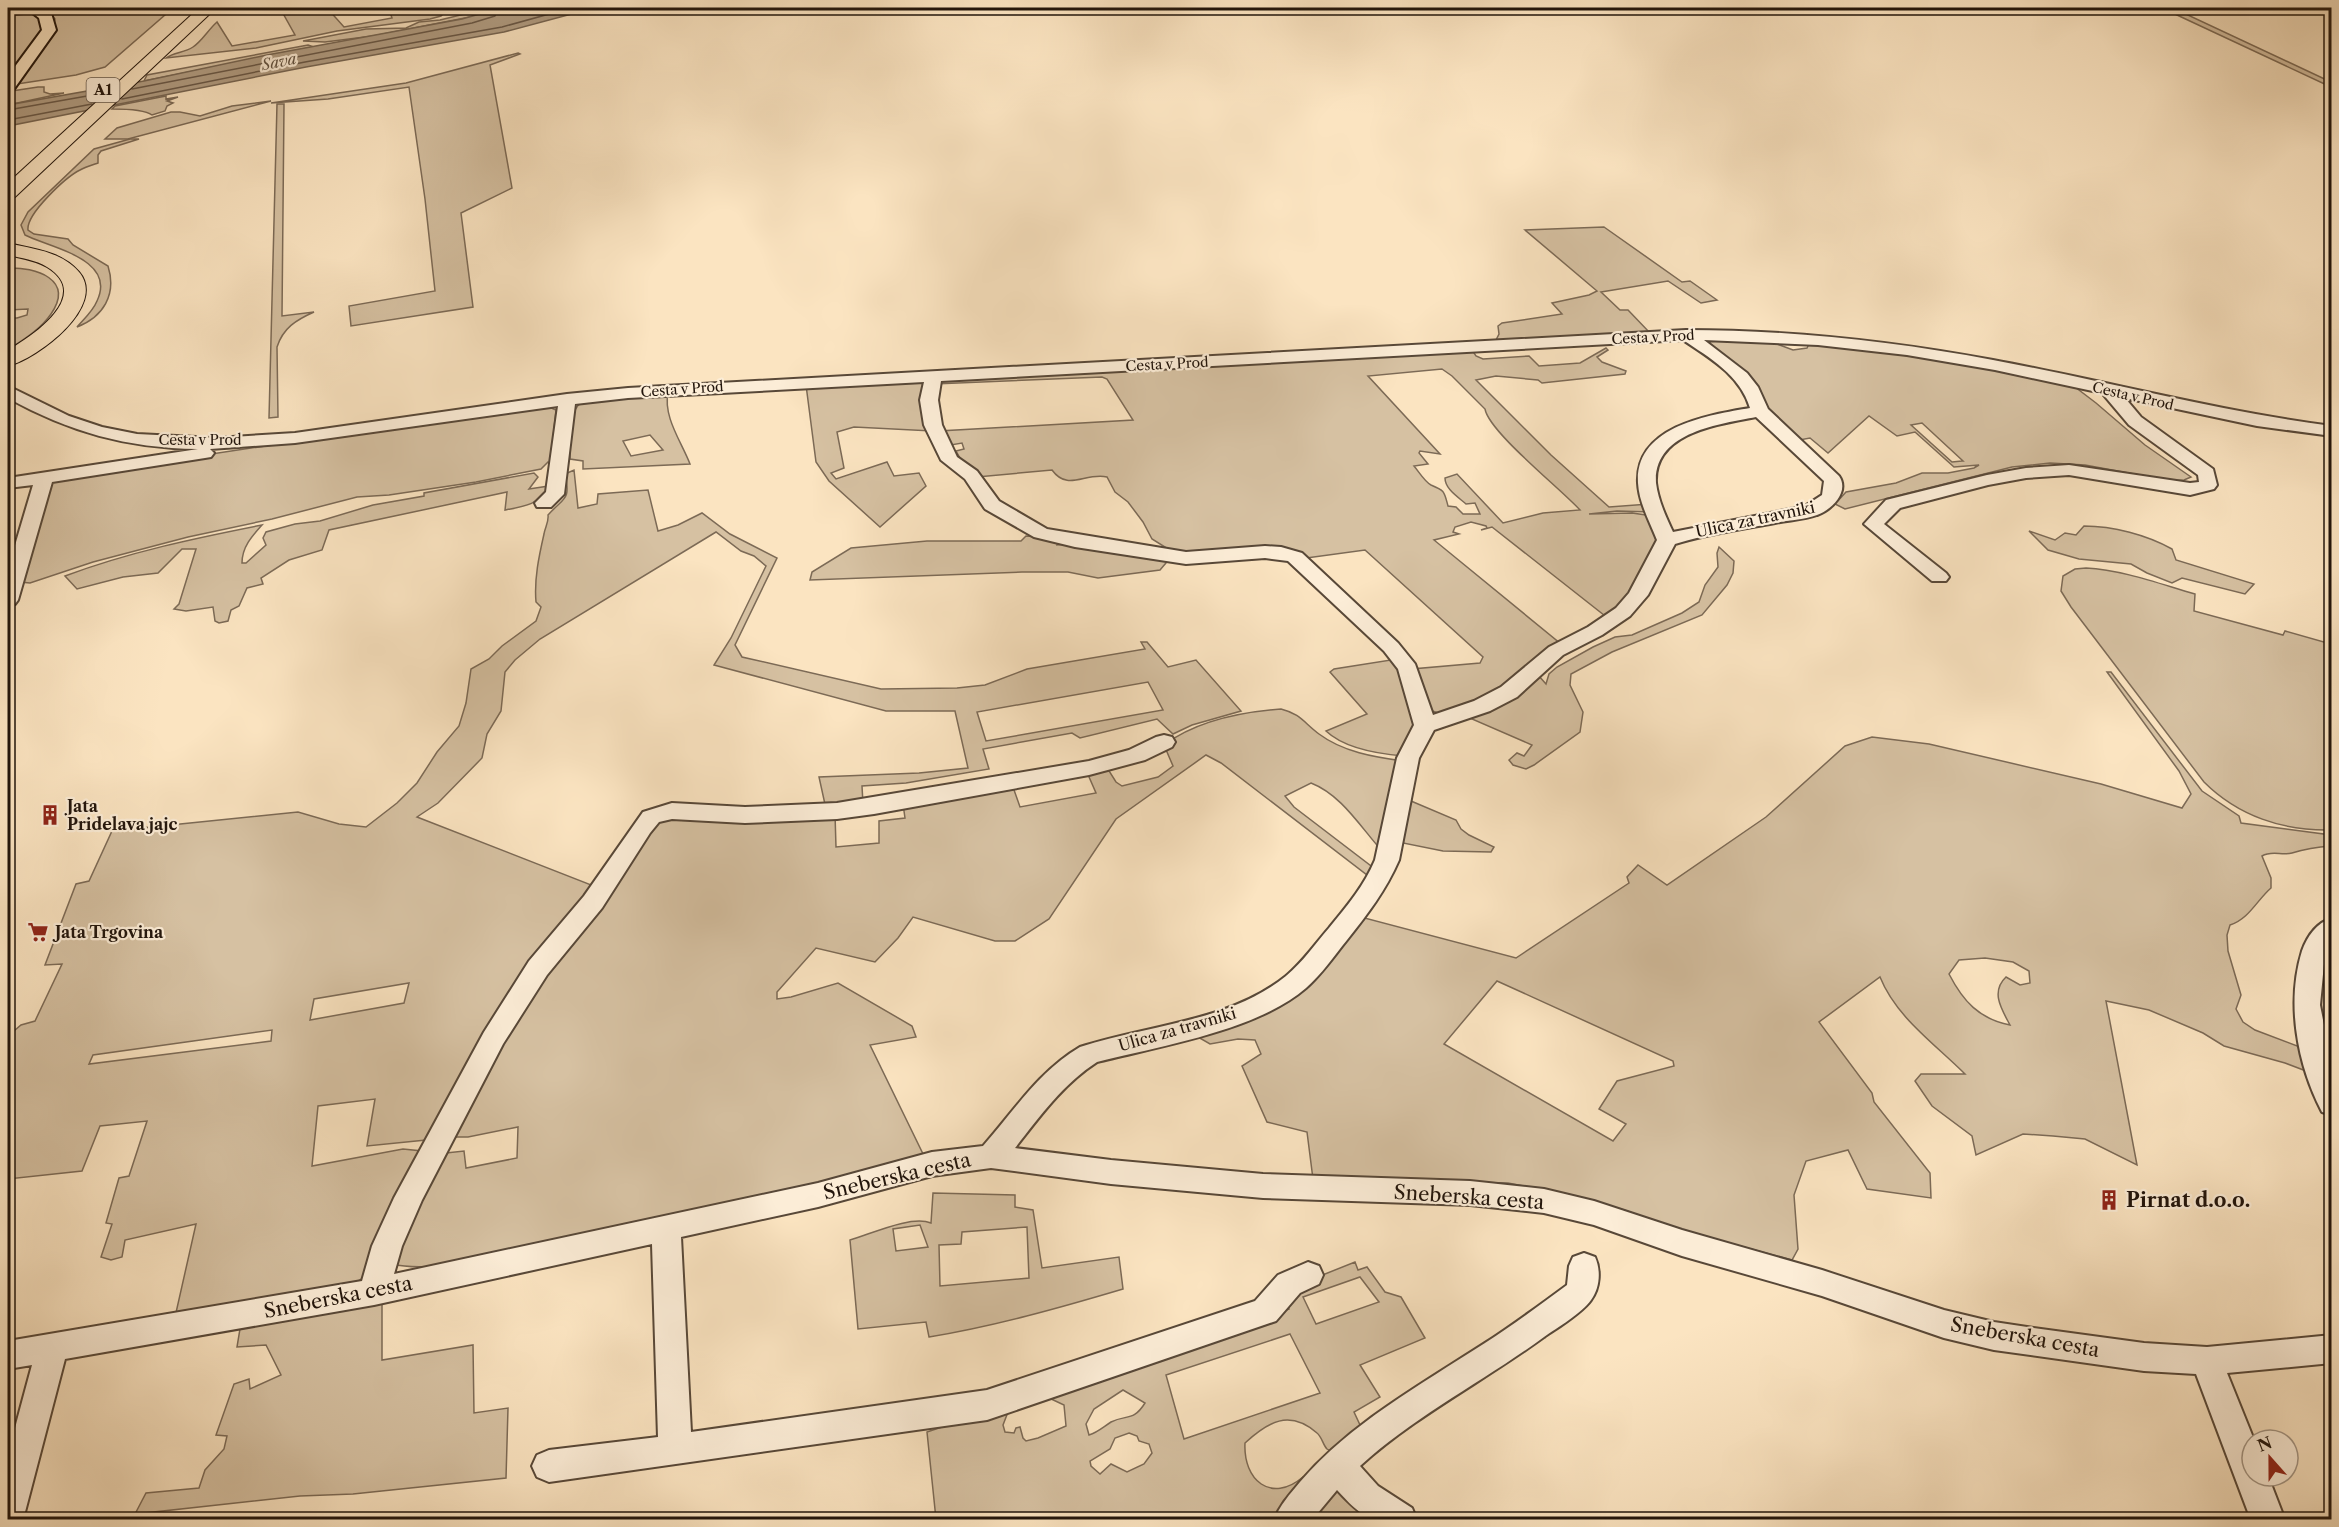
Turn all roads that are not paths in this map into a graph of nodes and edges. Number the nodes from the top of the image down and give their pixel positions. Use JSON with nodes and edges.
{"nodes":[{"id":1,"x":194,"y":8,"type":"edge"},
{"id":2,"x":208,"y":8,"type":"edge"},
{"id":3,"x":37,"y":10,"type":"edge"},
{"id":4,"x":9,"y":84,"type":"edge"},
{"id":5,"x":40,"y":163,"type":"junction"},
{"id":6,"x":8,"y":176,"type":"edge"},
{"id":7,"x":8,"y":193,"type":"edge"},
{"id":8,"x":8,"y":201,"type":"edge"},
{"id":9,"x":8,"y":249,"type":"edge"},
{"id":10,"x":8,"y":266,"type":"edge"},
{"id":11,"x":1686,"y":335,"type":"junction"},
{"id":12,"x":8,"y":353,"type":"edge"},
{"id":13,"x":8,"y":359,"type":"edge"},
{"id":14,"x":933,"y":376,"type":"junction"},
{"id":15,"x":8,"y":391,"type":"edge"},
{"id":16,"x":2109,"y":391,"type":"junction"},
{"id":17,"x":567,"y":399,"type":"junction"},
{"id":18,"x":1760,"y":411,"type":"junction"},
{"id":19,"x":2331,"y":431,"type":"edge"},
{"id":20,"x":266,"y":440,"type":"junction"},
{"id":21,"x":44,"y":478,"type":"junction"},
{"id":22,"x":8,"y":483,"type":"edge"},
{"id":23,"x":544,"y":503,"type":"dead end"},
{"id":24,"x":1667,"y":540,"type":"junction"},
{"id":25,"x":1939,"y":577,"type":"dead end"},
{"id":26,"x":8,"y":600,"type":"edge"},
{"id":27,"x":1425,"y":725,"type":"junction"},
{"id":28,"x":1164,"y":742,"type":"dead end"},
{"id":29,"x":2331,"y":927,"type":"edge"},
{"id":30,"x":2331,"y":1104,"type":"edge"},
{"id":31,"x":991,"y":1156,"type":"junction"},
{"id":32,"x":666,"y":1229,"type":"junction"},
{"id":33,"x":1584,"y":1266,"type":"dead end"},
{"id":34,"x":1308,"y":1275,"type":"dead end"},
{"id":35,"x":374,"y":1292,"type":"junction"},
{"id":36,"x":53,"y":1347,"type":"junction"},
{"id":37,"x":2331,"y":1349,"type":"edge"},
{"id":38,"x":8,"y":1355,"type":"edge"},
{"id":39,"x":2207,"y":1361,"type":"junction"},
{"id":40,"x":675,"y":1450,"type":"junction"},
{"id":41,"x":549,"y":1466,"type":"dead end"},
{"id":42,"x":1337,"y":1466,"type":"junction"},
{"id":43,"x":8,"y":1512,"type":"edge"},
{"id":44,"x":1291,"y":1520,"type":"edge"},
{"id":45,"x":1400,"y":1520,"type":"edge"},
{"id":46,"x":2268,"y":1520,"type":"edge"}],
"edges":[{"from":1,"to":6,"type":"highway","number":"A1"},
{"from":2,"to":5,"type":"highway","number":"A1"},
{"from":3,"to":4,"type":"main road"},
{"from":5,"to":7,"type":"highway","number":"A1"},
{"from":5,"to":8,"type":"highway"},
{"from":9,"to":13,"type":"highway"},
{"from":10,"to":12,"type":"highway"},
{"from":11,"to":14,"type":"street","name":"Cesta v Prod"},
{"from":11,"to":16,"type":"street","name":"Cesta v Prod"},
{"from":11,"to":18,"type":"street","name":"Ulica za travniki"},
{"from":14,"to":17,"type":"street","name":"Cesta v Prod"},
{"from":14,"to":27,"type":"street"},
{"from":15,"to":20,"type":"street","name":"Cesta v Prod"},
{"from":16,"to":19,"type":"street","name":"Cesta v Prod"},
{"from":16,"to":25,"type":"street"},
{"from":17,"to":20,"type":"street","name":"Cesta v Prod"},
{"from":17,"to":23,"type":"street"},
{"from":18,"to":24,"type":"street"},
{"from":18,"to":24,"type":"street","name":"Ulica za travniki"},
{"from":20,"to":21,"type":"street"},
{"from":21,"to":22,"type":"street"},
{"from":21,"to":26,"type":"street"},
{"from":24,"to":27,"type":"street"},
{"from":27,"to":31,"type":"street","name":"Ulica za travniki"},
{"from":28,"to":35,"type":"street"},
{"from":29,"to":30,"type":"street"},
{"from":31,"to":32,"type":"street","name":"Sneberska cesta"},
{"from":31,"to":39,"type":"street","name":"Sneberska cesta"},
{"from":32,"to":35,"type":"street","name":"Sneberska cesta"},
{"from":32,"to":40,"type":"street"},
{"from":33,"to":42,"type":"street"},
{"from":34,"to":40,"type":"street"},
{"from":35,"to":36,"type":"street","name":"Sneberska cesta"},
{"from":36,"to":38,"type":"street","name":"Sneberska cesta"},
{"from":36,"to":43,"type":"street"},
{"from":37,"to":39,"type":"street","name":"Sneberska cesta"},
{"from":39,"to":46,"type":"street"},
{"from":40,"to":41,"type":"street"},
{"from":42,"to":44,"type":"street"},
{"from":42,"to":45,"type":"street"}]}
